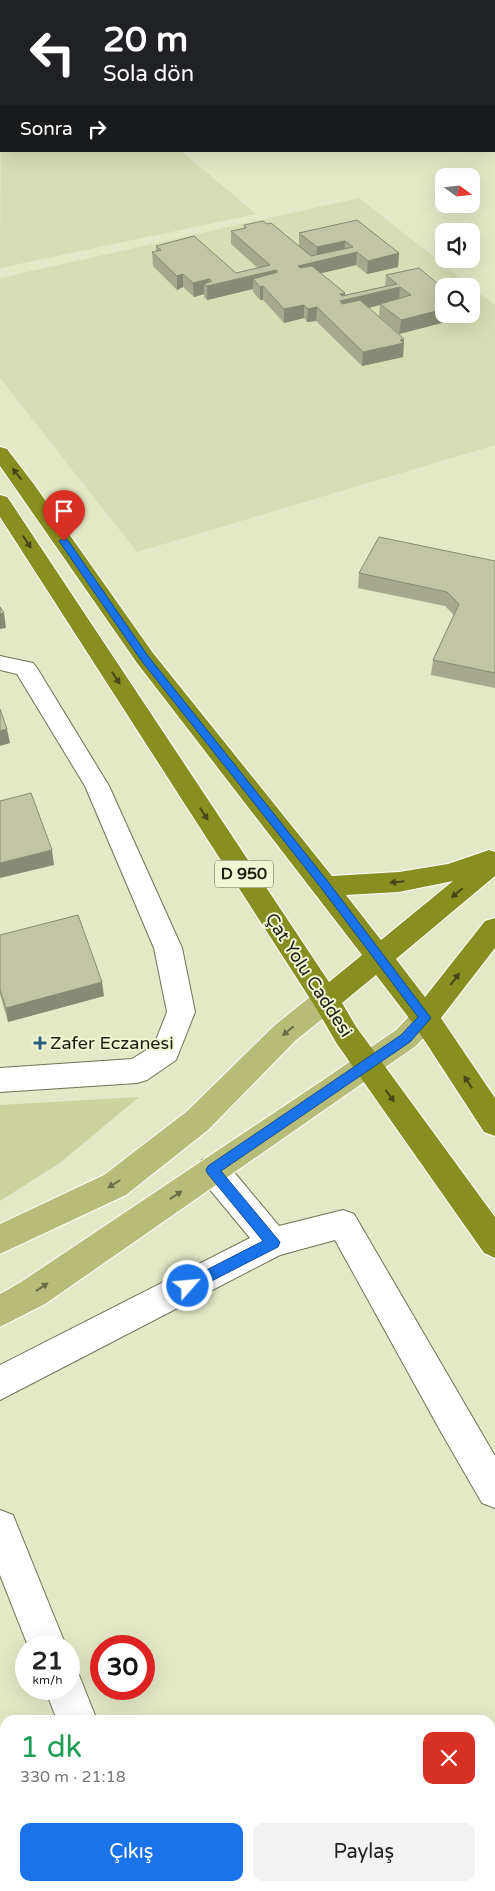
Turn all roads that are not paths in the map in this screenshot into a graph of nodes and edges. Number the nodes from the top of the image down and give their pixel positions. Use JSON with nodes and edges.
{"nodes":[{"id":1,"x":0,"y":453,"type":"edge"},
{"id":2,"x":0,"y":501,"type":"edge"},
{"id":3,"x":0,"y":663,"type":"edge"},
{"id":4,"x":495,"y":860,"type":"edge"},
{"id":5,"x":326,"y":886,"type":"junction"},
{"id":6,"x":495,"y":928,"type":"edge"},
{"id":7,"x":379,"y":956,"type":"junction"},
{"id":8,"x":326,"y":1000,"type":"junction"},
{"id":9,"x":426,"y":1018,"type":"junction"},
{"id":10,"x":368,"y":1064,"type":"junction"},
{"id":11,"x":0,"y":1080,"type":"edge"},
{"id":12,"x":493,"y":1110,"type":"edge"},
{"id":13,"x":213,"y":1170,"type":"junction"},
{"id":14,"x":0,"y":1240,"type":"edge"},
{"id":15,"x":273,"y":1242,"type":"junction"},
{"id":16,"x":495,"y":1243,"type":"edge"},
{"id":17,"x":0,"y":1311,"type":"edge"},
{"id":18,"x":0,"y":1383,"type":"edge"},
{"id":19,"x":495,"y":1490,"type":"edge"},
{"id":20,"x":0,"y":1528,"type":"edge"},
{"id":21,"x":44,"y":1635,"type":"edge"},
{"id":22,"x":69,"y":1700,"type":"edge"},
{"id":23,"x":75,"y":1715,"type":"edge"}],
"edges":[{"from":5,"to":1,"type":"highway","number":"D 950","one_way":true},
{"from":2,"to":8,"type":"highway","name":"Çat Yolu Caddesi","number":"D 950","one_way":true},
{"from":3,"to":11,"type":"street"},
{"from":4,"to":5,"type":"highway","one_way":true},
{"from":4,"to":7,"type":"highway","one_way":true},
{"from":5,"to":7,"type":"highway","number":"D 950"},
{"from":9,"to":6,"type":"highway","one_way":true},
{"from":7,"to":8,"type":"highway"},
{"from":7,"to":9,"type":"highway","number":"D 950"},
{"from":8,"to":10,"type":"highway","name":"Çat Yolu Caddesi","number":"D 950"},
{"from":8,"to":14,"type":"main road","one_way":true},
{"from":9,"to":10,"type":"main road"},
{"from":12,"to":9,"type":"highway","number":"D 950","one_way":true},
{"from":10,"to":13,"type":"main road"},
{"from":10,"to":16,"type":"highway","name":"Çat Yolu Caddesi","number":"D 950","one_way":true},
{"from":13,"to":15,"type":"street"},
{"from":17,"to":13,"type":"main road","one_way":true},
{"from":15,"to":18,"type":"street"},
{"from":15,"to":19,"type":"street"},
{"from":20,"to":21,"type":"street"},
{"from":22,"to":23,"type":"street"}]}
